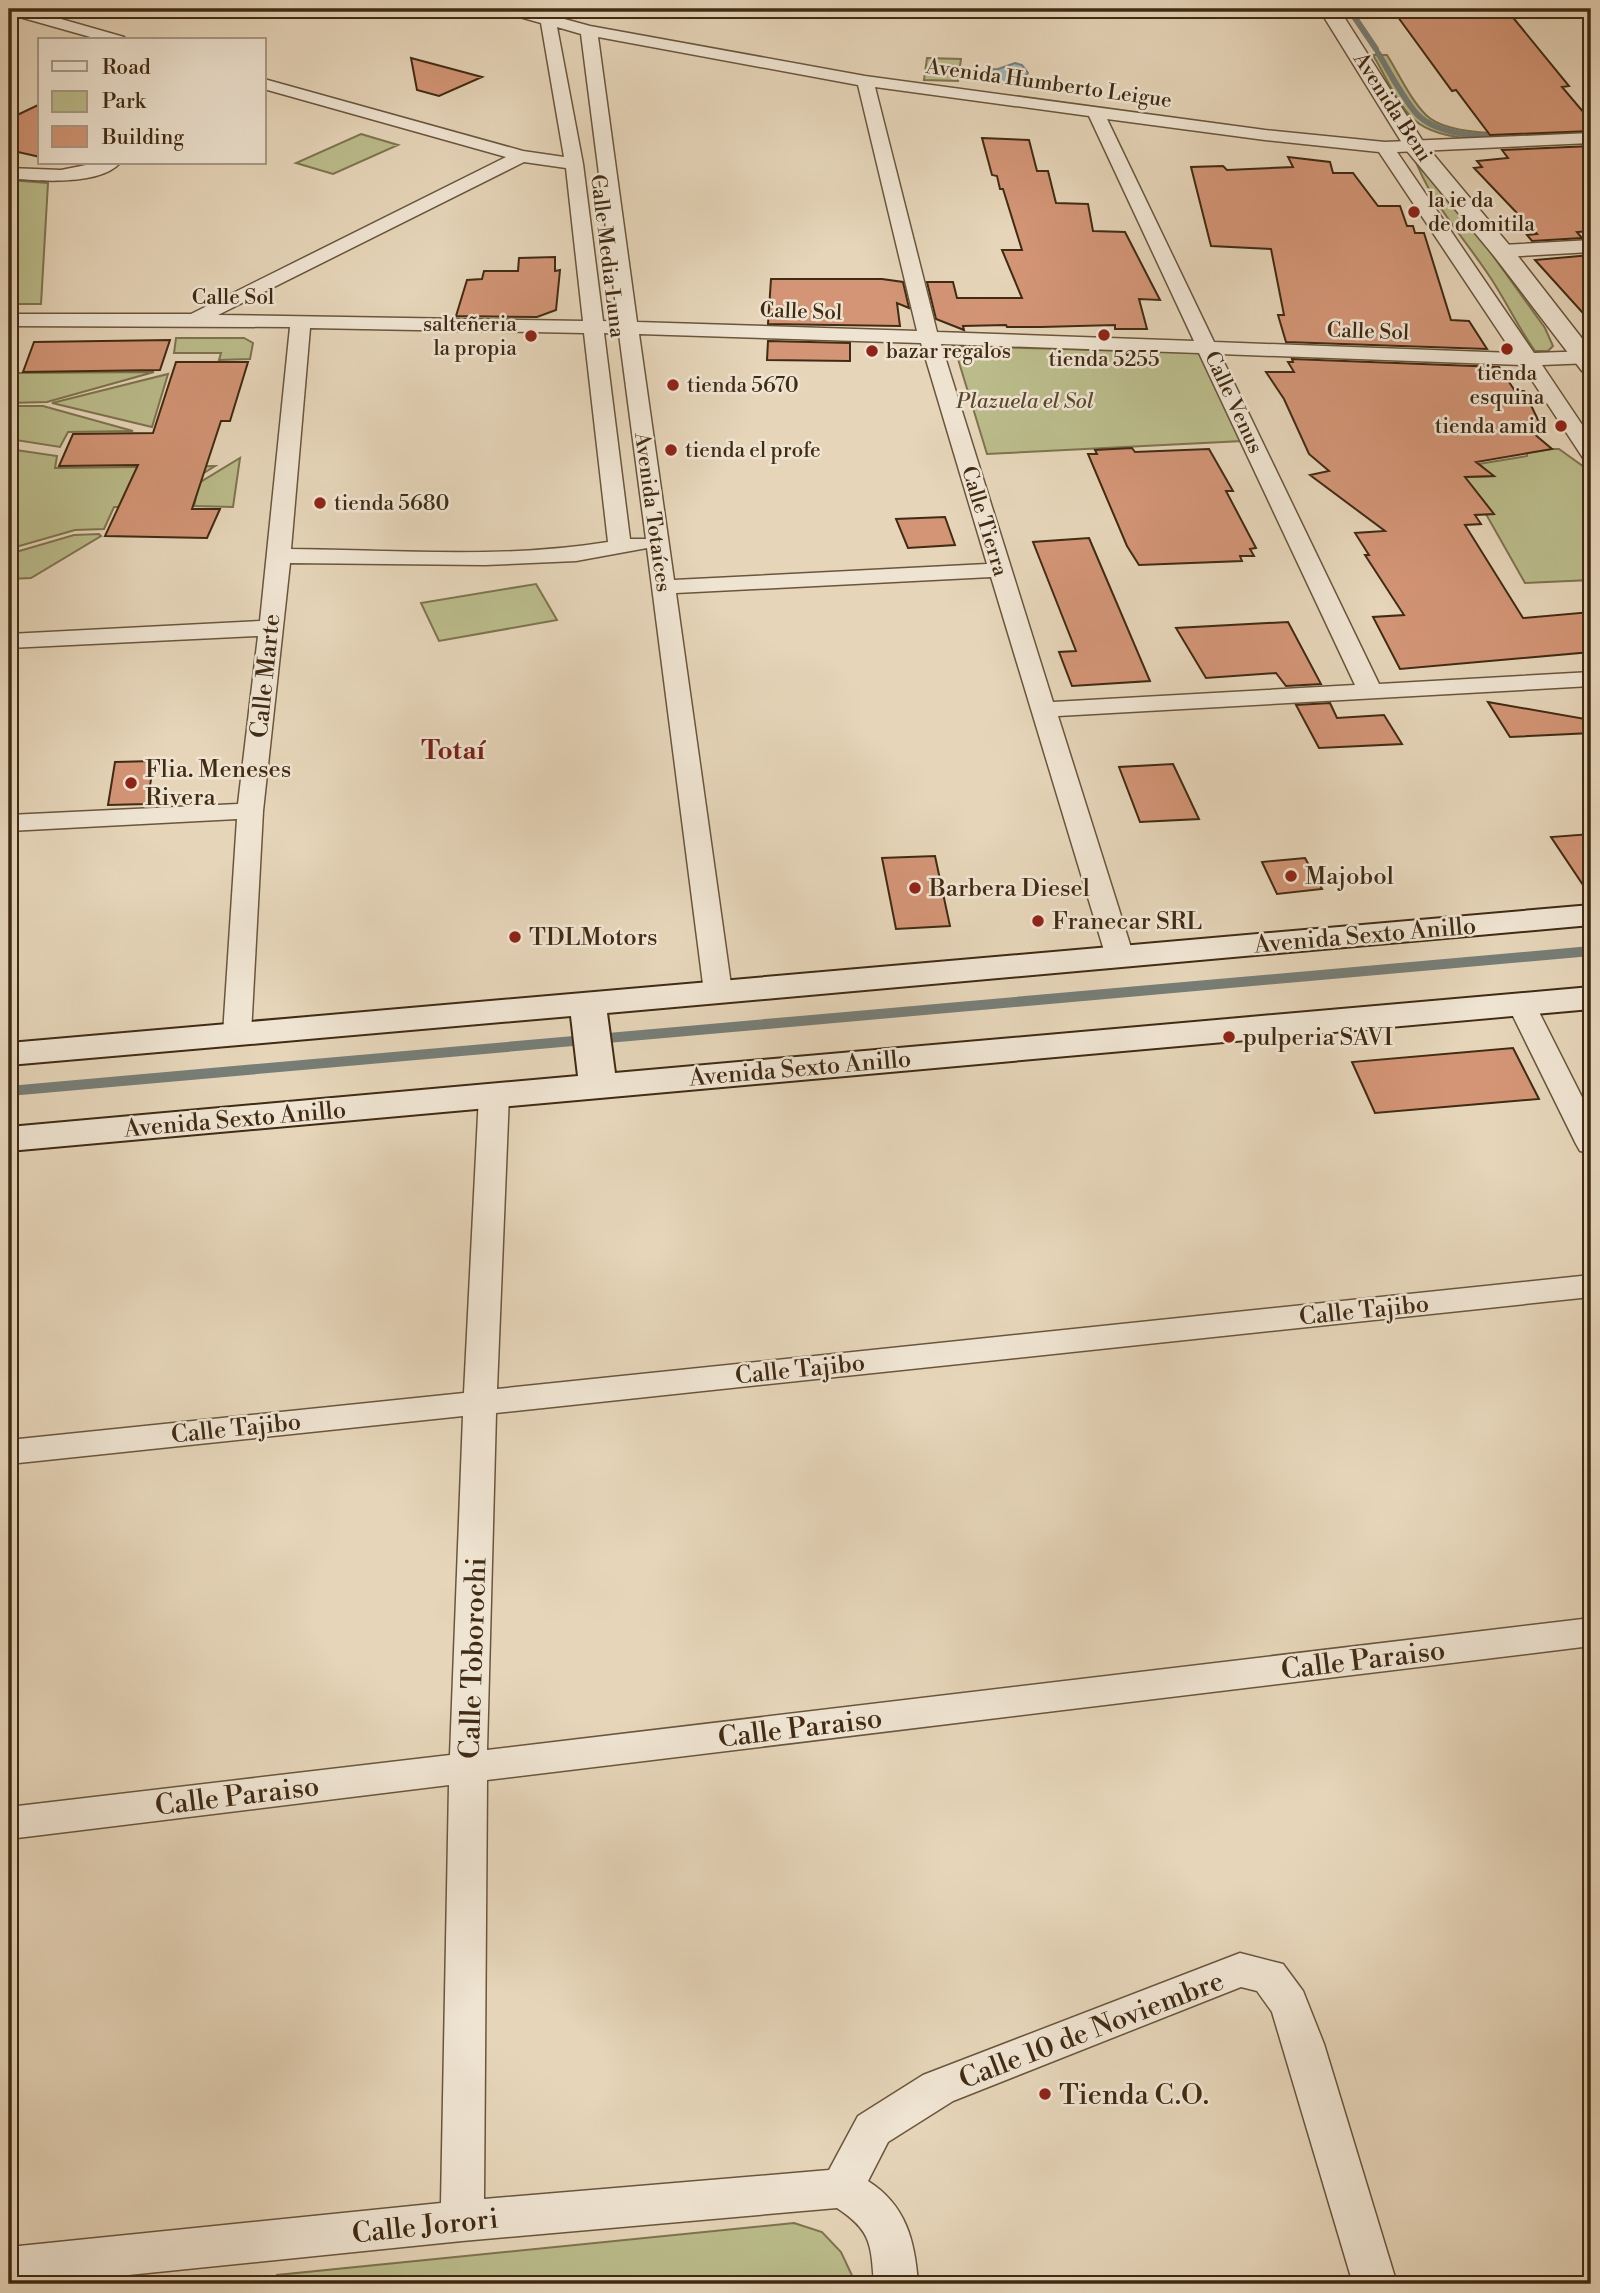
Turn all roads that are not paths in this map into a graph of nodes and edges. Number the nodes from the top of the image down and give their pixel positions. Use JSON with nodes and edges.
{"nodes":[{"id":1,"x":9,"y":9,"type":"edge"},
{"id":2,"x":508,"y":9,"type":"edge"},
{"id":3,"x":1329,"y":9,"type":"edge"},
{"id":4,"x":550,"y":14,"type":"edge"},
{"id":5,"x":589,"y":31,"type":"junction"},
{"id":6,"x":111,"y":38,"type":"edge"},
{"id":7,"x":865,"y":81,"type":"junction"},
{"id":8,"x":266,"y":86,"type":"edge"},
{"id":9,"x":1096,"y":114,"type":"junction"},
{"id":10,"x":1591,"y":138,"type":"edge"},
{"id":11,"x":1415,"y":146,"type":"junction"},
{"id":12,"x":1385,"y":147,"type":"junction"},
{"id":13,"x":522,"y":156,"type":"junction"},
{"id":14,"x":109,"y":164,"type":"edge"},
{"id":15,"x":574,"y":164,"type":"junction"},
{"id":16,"x":9,"y":173,"type":"edge"},
{"id":17,"x":1591,"y":246,"type":"edge"},
{"id":18,"x":1502,"y":251,"type":"junction"},
{"id":19,"x":193,"y":319,"type":"junction"},
{"id":20,"x":9,"y":320,"type":"edge"},
{"id":21,"x":301,"y":320,"type":"junction"},
{"id":22,"x":594,"y":327,"type":"junction"},
{"id":23,"x":626,"y":327,"type":"junction"},
{"id":24,"x":929,"y":338,"type":"junction"},
{"id":25,"x":1208,"y":348,"type":"junction"},
{"id":26,"x":1526,"y":359,"type":"junction"},
{"id":27,"x":1589,"y":360,"type":"edge"},
{"id":28,"x":1591,"y":453,"type":"edge"},
{"id":29,"x":659,"y":541,"type":"junction"},
{"id":30,"x":620,"y":547,"type":"junction"},
{"id":31,"x":279,"y":556,"type":"junction"},
{"id":32,"x":1000,"y":570,"type":"junction"},
{"id":33,"x":663,"y":587,"type":"junction"},
{"id":34,"x":270,"y":628,"type":"junction"},
{"id":35,"x":9,"y":641,"type":"edge"},
{"id":36,"x":1591,"y":679,"type":"edge"},
{"id":37,"x":1370,"y":691,"type":"junction"},
{"id":38,"x":1043,"y":710,"type":"junction"},
{"id":39,"x":250,"y":811,"type":"junction"},
{"id":40,"x":9,"y":823,"type":"edge"},
{"id":41,"x":1591,"y":915,"type":"edge"},
{"id":42,"x":1120,"y":957,"type":"junction"},
{"id":43,"x":718,"y":992,"type":"junction"},
{"id":44,"x":1591,"y":998,"type":"edge"},
{"id":45,"x":1521,"y":1004,"type":"junction"},
{"id":46,"x":237,"y":1034,"type":"junction"},
{"id":47,"x":593,"y":1043,"type":"junction"},
{"id":48,"x":9,"y":1054,"type":"edge"},
{"id":49,"x":494,"y":1095,"type":"junction"},
{"id":50,"x":9,"y":1139,"type":"edge"},
{"id":51,"x":1591,"y":1144,"type":"edge"},
{"id":52,"x":1591,"y":1286,"type":"edge"},
{"id":53,"x":480,"y":1403,"type":"junction"},
{"id":54,"x":9,"y":1452,"type":"edge"},
{"id":55,"x":1591,"y":1632,"type":"edge"},
{"id":56,"x":468,"y":1766,"type":"junction"},
{"id":57,"x":9,"y":1823,"type":"edge"},
{"id":58,"x":842,"y":2188,"type":"junction"},
{"id":59,"x":462,"y":2221,"type":"junction"},
{"id":60,"x":9,"y":2267,"type":"edge"},
{"id":61,"x":896,"y":2284,"type":"edge"},
{"id":62,"x":1375,"y":2284,"type":"edge"}],
"edges":[{"from":1,"to":6,"type":"street"},
{"from":2,"to":4,"type":"street","name":"Avenida Humberto Leigue"},
{"from":3,"to":11,"type":"street","name":"Avenida Beni"},
{"from":4,"to":5,"type":"street","name":"Avenida Humberto Leigue"},
{"from":4,"to":15,"type":"street"},
{"from":5,"to":7,"type":"street","name":"Avenida Humberto Leigue"},
{"from":5,"to":23,"type":"street","name":"Avenida Totaíces"},
{"from":7,"to":9,"type":"street","name":"Avenida Humberto Leigue"},
{"from":7,"to":24,"type":"street","name":"Calle Tierra"},
{"from":8,"to":13,"type":"street","name":"Calle Media Luna"},
{"from":9,"to":12,"type":"street","name":"Avenida Humberto Leigue"},
{"from":9,"to":25,"type":"street","name":"Calle Venus"},
{"from":10,"to":11,"type":"street","name":"Avenida Humberto Leigue"},
{"from":11,"to":12,"type":"street","name":"Avenida Humberto Leigue"},
{"from":11,"to":18,"type":"street","name":"Avenida Beni"},
{"from":12,"to":26,"type":"street","name":"Avenida Beni"},
{"from":13,"to":15,"type":"street","name":"Calle Media Luna"},
{"from":13,"to":19,"type":"street"},
{"from":14,"to":16,"type":"street"},
{"from":15,"to":22,"type":"street","name":"Calle Media Luna"},
{"from":17,"to":18,"type":"street"},
{"from":18,"to":27,"type":"street","name":"Avenida Beni"},
{"from":19,"to":20,"type":"street","name":"Calle Sol"},
{"from":19,"to":21,"type":"street","name":"Calle Sol"},
{"from":21,"to":22,"type":"street","name":"Calle Sol"},
{"from":21,"to":31,"type":"street","name":"Calle Marte"},
{"from":22,"to":23,"type":"street","name":"Calle Sol"},
{"from":22,"to":30,"type":"street","name":"Calle Media Luna"},
{"from":23,"to":24,"type":"street","name":"Calle Sol"},
{"from":23,"to":29,"type":"street","name":"Avenida Totaíces"},
{"from":24,"to":25,"type":"street","name":"Calle Sol"},
{"from":24,"to":32,"type":"street","name":"Calle Tierra"},
{"from":25,"to":26,"type":"street","name":"Calle Sol"},
{"from":25,"to":37,"type":"street","name":"Calle Venus"},
{"from":26,"to":27,"type":"street","name":"Calle Sol"},
{"from":26,"to":28,"type":"street","name":"Avenida Beni"},
{"from":29,"to":30,"type":"street"},
{"from":29,"to":33,"type":"street","name":"Avenida Totaíces"},
{"from":30,"to":31,"type":"street"},
{"from":31,"to":34,"type":"street","name":"Calle Marte"},
{"from":32,"to":33,"type":"street"},
{"from":32,"to":38,"type":"street","name":"Calle Tierra"},
{"from":33,"to":43,"type":"street","name":"Avenida Totaíces"},
{"from":34,"to":35,"type":"street"},
{"from":34,"to":39,"type":"street","name":"Calle Marte"},
{"from":36,"to":37,"type":"street"},
{"from":37,"to":38,"type":"street"},
{"from":38,"to":42,"type":"street","name":"Calle Tierra"},
{"from":39,"to":40,"type":"street"},
{"from":39,"to":46,"type":"street","name":"Calle Marte"},
{"from":41,"to":42,"type":"main road","name":"Avenida Sexto Anillo"},
{"from":42,"to":43,"type":"main road","name":"Avenida Sexto Anillo"},
{"from":43,"to":47,"type":"main road","name":"Avenida Sexto Anillo"},
{"from":44,"to":45,"type":"main road","name":"Avenida Sexto Anillo"},
{"from":45,"to":47,"type":"main road","name":"Avenida Sexto Anillo"},
{"from":45,"to":51,"type":"street"},
{"from":46,"to":47,"type":"main road","name":"Avenida Sexto Anillo"},
{"from":46,"to":48,"type":"main road","name":"Avenida Sexto Anillo"},
{"from":47,"to":49,"type":"main road","name":"Avenida Sexto Anillo"},
{"from":49,"to":50,"type":"main road","name":"Avenida Sexto Anillo"},
{"from":49,"to":53,"type":"street","name":"Calle Toborochi"},
{"from":52,"to":53,"type":"street","name":"Calle Tajibo"},
{"from":53,"to":54,"type":"street","name":"Calle Tajibo"},
{"from":53,"to":56,"type":"street","name":"Calle Toborochi"},
{"from":55,"to":56,"type":"street","name":"Calle Paraiso"},
{"from":56,"to":57,"type":"street","name":"Calle Paraiso"},
{"from":56,"to":59,"type":"street","name":"Calle Toborochi"},
{"from":58,"to":59,"type":"street","name":"Calle Jorori"},
{"from":58,"to":61,"type":"street"},
{"from":58,"to":62,"type":"street","name":"Calle 10 de Noviembre"},
{"from":59,"to":60,"type":"street","name":"Calle Jorori"}]}
